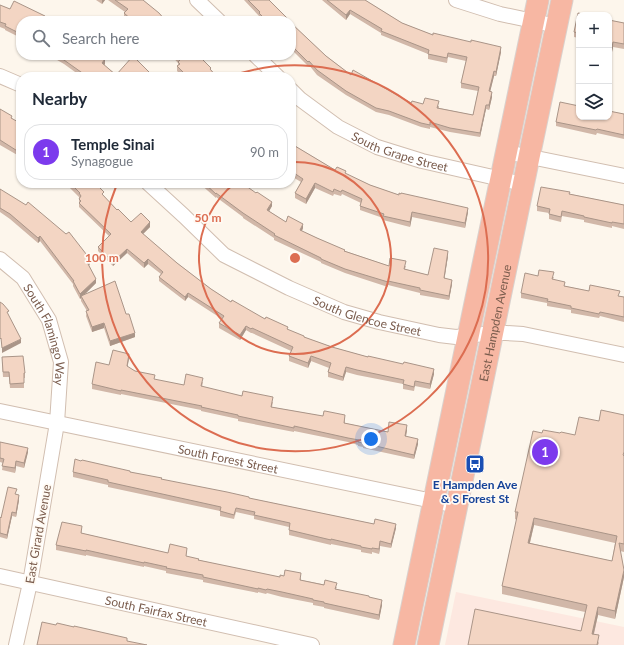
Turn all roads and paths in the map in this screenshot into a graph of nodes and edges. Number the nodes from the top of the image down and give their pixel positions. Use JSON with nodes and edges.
{"nodes":[{"id":1,"x":197,"y":0,"type":"edge"},
{"id":2,"x":456,"y":0,"type":"edge"},
{"id":3,"x":538,"y":0,"type":"edge"},
{"id":4,"x":562,"y":0,"type":"edge"},
{"id":5,"x":214,"y":16,"type":"edge"},
{"id":6,"x":534,"y":20,"type":"junction"},
{"id":7,"x":557,"y":26,"type":"junction"},
{"id":8,"x":260,"y":60,"type":"edge"},
{"id":9,"x":273,"y":72,"type":"edge"},
{"id":10,"x":0,"y":76,"type":"edge"},
{"id":11,"x":16,"y":82,"type":"edge"},
{"id":12,"x":296,"y":94,"type":"edge"},
{"id":13,"x":506,"y":152,"type":"junction"},
{"id":14,"x":529,"y":157,"type":"junction"},
{"id":15,"x":624,"y":176,"type":"edge"},
{"id":16,"x":501,"y":179,"type":"junction"},
{"id":17,"x":523,"y":184,"type":"junction"},
{"id":18,"x":153,"y":188,"type":"edge"},
{"id":19,"x":0,"y":259,"type":"edge"},
{"id":20,"x":493,"y":333,"type":"junction"},
{"id":21,"x":468,"y":336,"type":"junction"},
{"id":22,"x":624,"y":355,"type":"edge"},
{"id":23,"x":0,"y":411,"type":"edge"},
{"id":24,"x":57,"y":423,"type":"junction"},
{"id":25,"x":434,"y":502,"type":"junction"},
{"id":26,"x":457,"y":506,"type":"junction"},
{"id":27,"x":0,"y":576,"type":"edge"},
{"id":28,"x":30,"y":583,"type":"junction"},
{"id":29,"x":16,"y":645,"type":"edge"},
{"id":30,"x":312,"y":645,"type":"edge"},
{"id":31,"x":404,"y":645,"type":"edge"},
{"id":32,"x":428,"y":645,"type":"edge"}],
"edges":[{"from":1,"to":5,"type":"street"},
{"from":2,"to":6,"type":"street"},
{"from":3,"to":6,"type":"highway","name":"East Hampden Avenue"},
{"from":4,"to":7,"type":"highway","name":"East Hampden Avenue"},
{"from":6,"to":7,"type":"street"},
{"from":6,"to":13,"type":"highway","name":"East Hampden Avenue"},
{"from":7,"to":14,"type":"highway","name":"East Hampden Avenue"},
{"from":8,"to":9,"type":"street"},
{"from":10,"to":11,"type":"street"},
{"from":12,"to":16,"type":"street","name":"South Grape Street"},
{"from":13,"to":14,"type":"street"},
{"from":13,"to":16,"type":"highway","name":"East Hampden Avenue"},
{"from":14,"to":15,"type":"street"},
{"from":14,"to":17,"type":"highway","name":"East Hampden Avenue"},
{"from":16,"to":17,"type":"street","name":"South Grape Street"},
{"from":16,"to":21,"type":"highway","name":"East Hampden Avenue"},
{"from":17,"to":20,"type":"highway","name":"East Hampden Avenue"},
{"from":18,"to":21,"type":"street","name":"South Glencoe Street"},
{"from":19,"to":24,"type":"street","name":"South Flamingo Way"},
{"from":20,"to":21,"type":"street","name":"South Glencoe Street"},
{"from":20,"to":22,"type":"street","name":"South Glencoe Street"},
{"from":20,"to":26,"type":"highway","name":"East Hampden Avenue"},
{"from":21,"to":25,"type":"highway","name":"East Hampden Avenue"},
{"from":23,"to":24,"type":"street","name":"South Forest Street"},
{"from":24,"to":25,"type":"street","name":"South Forest Street"},
{"from":24,"to":28,"type":"street","name":"East Girard Avenue"},
{"from":25,"to":26,"type":"street","name":"South Forest Street"},
{"from":25,"to":31,"type":"highway","name":"East Hampden Avenue"},
{"from":26,"to":32,"type":"highway","name":"East Hampden Avenue"},
{"from":27,"to":28,"type":"street","name":"South Fairfax Street"},
{"from":28,"to":29,"type":"street","name":"East Girard Avenue"},
{"from":28,"to":30,"type":"street","name":"South Fairfax Street"}]}
